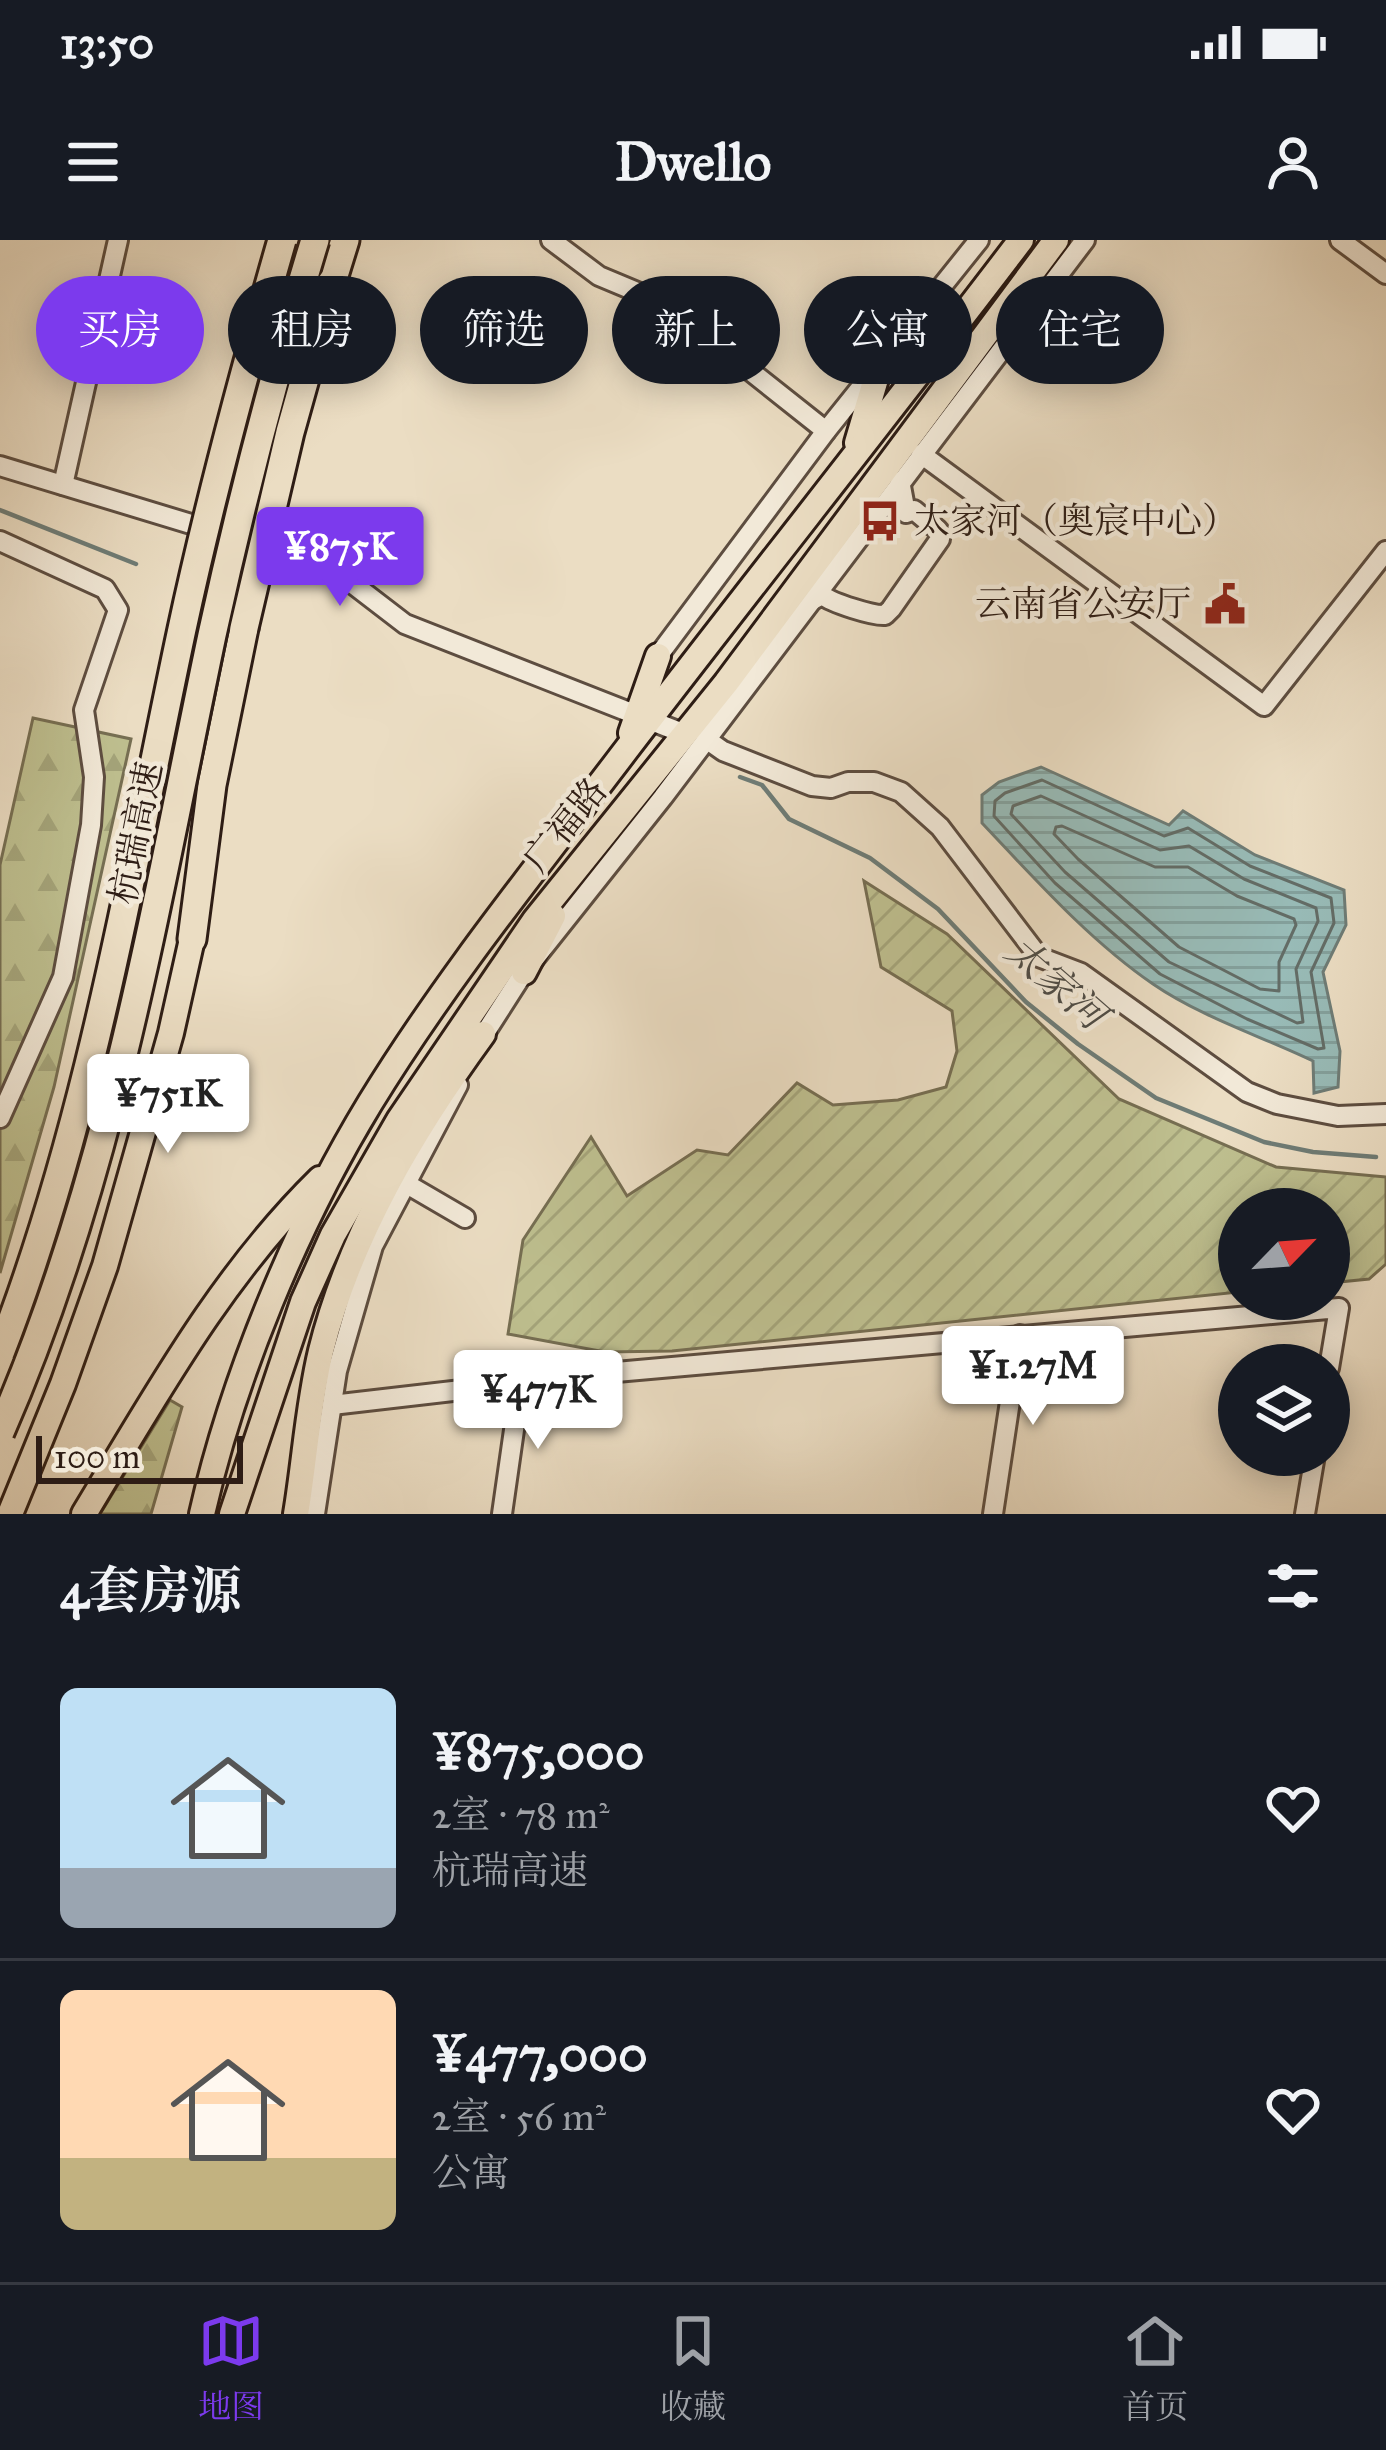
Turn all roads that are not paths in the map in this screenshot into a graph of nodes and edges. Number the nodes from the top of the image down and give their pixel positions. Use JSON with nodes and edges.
{"nodes":[{"id":1,"x":118,"y":240,"type":"edge"},
{"id":2,"x":282,"y":240,"type":"edge"},
{"id":3,"x":315,"y":240,"type":"edge"},
{"id":4,"x":345,"y":240,"type":"edge"},
{"id":5,"x":551,"y":240,"type":"edge"},
{"id":6,"x":979,"y":240,"type":"edge"},
{"id":7,"x":1022,"y":240,"type":"edge"},
{"id":8,"x":1056,"y":240,"type":"edge"},
{"id":9,"x":1085,"y":240,"type":"edge"},
{"id":10,"x":1340,"y":240,"type":"edge"},
{"id":11,"x":1386,"y":274,"type":"edge"},
{"id":12,"x":950,"y":276,"type":"edge"},
{"id":13,"x":864,"y":384,"type":"edge"},
{"id":14,"x":874,"y":384,"type":"edge"},
{"id":15,"x":826,"y":430,"type":"junction"},
{"id":16,"x":921,"y":454,"type":"junction"},
{"id":17,"x":853,"y":457,"type":"junction"},
{"id":18,"x":0,"y":466,"type":"edge"},
{"id":19,"x":900,"y":481,"type":"junction"},
{"id":20,"x":63,"y":485,"type":"junction"},
{"id":21,"x":0,"y":541,"type":"edge"},
{"id":22,"x":1386,"y":551,"type":"edge"},
{"id":23,"x":807,"y":603,"type":"junction"},
{"id":24,"x":658,"y":656,"type":"joint"},
{"id":25,"x":726,"y":683,"type":"junction"},
{"id":26,"x":643,"y":718,"type":"junction"},
{"id":27,"x":695,"y":737,"type":"junction"},
{"id":28,"x":566,"y":881,"type":"junction"},
{"id":29,"x":192,"y":939,"type":"joint"},
{"id":30,"x":524,"y":973,"type":"junction"},
{"id":31,"x":482,"y":1034,"type":"junction"},
{"id":32,"x":1386,"y":1114,"type":"edge"},
{"id":33,"x":0,"y":1118,"type":"edge"},
{"id":34,"x":334,"y":1165,"type":"junction"},
{"id":35,"x":405,"y":1183,"type":"junction"},
{"id":36,"x":464,"y":1218,"type":"dead end"},
{"id":37,"x":1020,"y":1335,"type":"junction"},
{"id":38,"x":1333,"y":1344,"type":"edge"},
{"id":39,"x":0,"y":1353,"type":"edge"},
{"id":40,"x":521,"y":1381,"type":"junction"},
{"id":41,"x":332,"y":1405,"type":"junction"},
{"id":42,"x":0,"y":1432,"type":"edge"},
{"id":43,"x":1311,"y":1476,"type":"edge"},
{"id":44,"x":10,"y":1514,"type":"edge"},
{"id":45,"x":83,"y":1514,"type":"edge"},
{"id":46,"x":202,"y":1514,"type":"edge"},
{"id":47,"x":232,"y":1514,"type":"edge"},
{"id":48,"x":296,"y":1514,"type":"edge"},
{"id":49,"x":314,"y":1514,"type":"edge"},
{"id":50,"x":502,"y":1514,"type":"edge"},
{"id":51,"x":993,"y":1514,"type":"edge"},
{"id":52,"x":1305,"y":1514,"type":"edge"}],
"edges":[{"from":1,"to":20,"type":"street"},
{"from":2,"to":39,"type":"highway","name":"杭瑞高速","bridge":true},
{"from":3,"to":42,"type":"highway","name":"杭瑞高速","bridge":true},
{"from":4,"to":29,"type":"highway","bridge":true},
{"from":5,"to":15,"type":"street"},
{"from":6,"to":12,"type":"street"},
{"from":7,"to":17,"type":"main road","name":"广福路"},
{"from":8,"to":25,"type":"main road","name":"广福路"},
{"from":9,"to":16,"type":"street"},
{"from":10,"to":11,"type":"street"},
{"from":13,"to":15,"type":"street"},
{"from":14,"to":17,"type":"main road"},
{"from":15,"to":24,"type":"street"},
{"from":16,"to":19,"type":"street"},
{"from":16,"to":22,"type":"street"},
{"from":17,"to":26,"type":"main road","name":"广福路"},
{"from":18,"to":20,"type":"street"},
{"from":19,"to":23,"type":"street"},
{"from":19,"to":23,"type":"street"},
{"from":20,"to":26,"type":"street"},
{"from":21,"to":33,"type":"street"},
{"from":23,"to":25,"type":"main road"},
{"from":23,"to":27,"type":"street"},
{"from":24,"to":26,"type":"main road"},
{"from":25,"to":27,"type":"main road","name":"广福路"},
{"from":26,"to":27,"type":"street"},
{"from":26,"to":34,"type":"main road","name":"广福路"},
{"from":27,"to":28,"type":"main road","name":"广福路"},
{"from":27,"to":30,"type":"street"},
{"from":27,"to":32,"type":"street"},
{"from":28,"to":30,"type":"main road"},
{"from":28,"to":47,"type":"main road","name":"广福路"},
{"from":29,"to":44,"type":"main road"},
{"from":30,"to":31,"type":"street"},
{"from":31,"to":35,"type":"street"},
{"from":31,"to":48,"type":"main road"},
{"from":34,"to":45,"type":"main road"},
{"from":34,"to":46,"type":"main road","name":"广福路"},
{"from":35,"to":36,"type":"street"},
{"from":35,"to":41,"type":"street"},
{"from":37,"to":38,"type":"street"},
{"from":37,"to":40,"type":"street"},
{"from":37,"to":51,"type":"street"},
{"from":40,"to":41,"type":"street"},
{"from":40,"to":50,"type":"street"},
{"from":41,"to":49,"type":"street"},
{"from":43,"to":52,"type":"street"}]}
